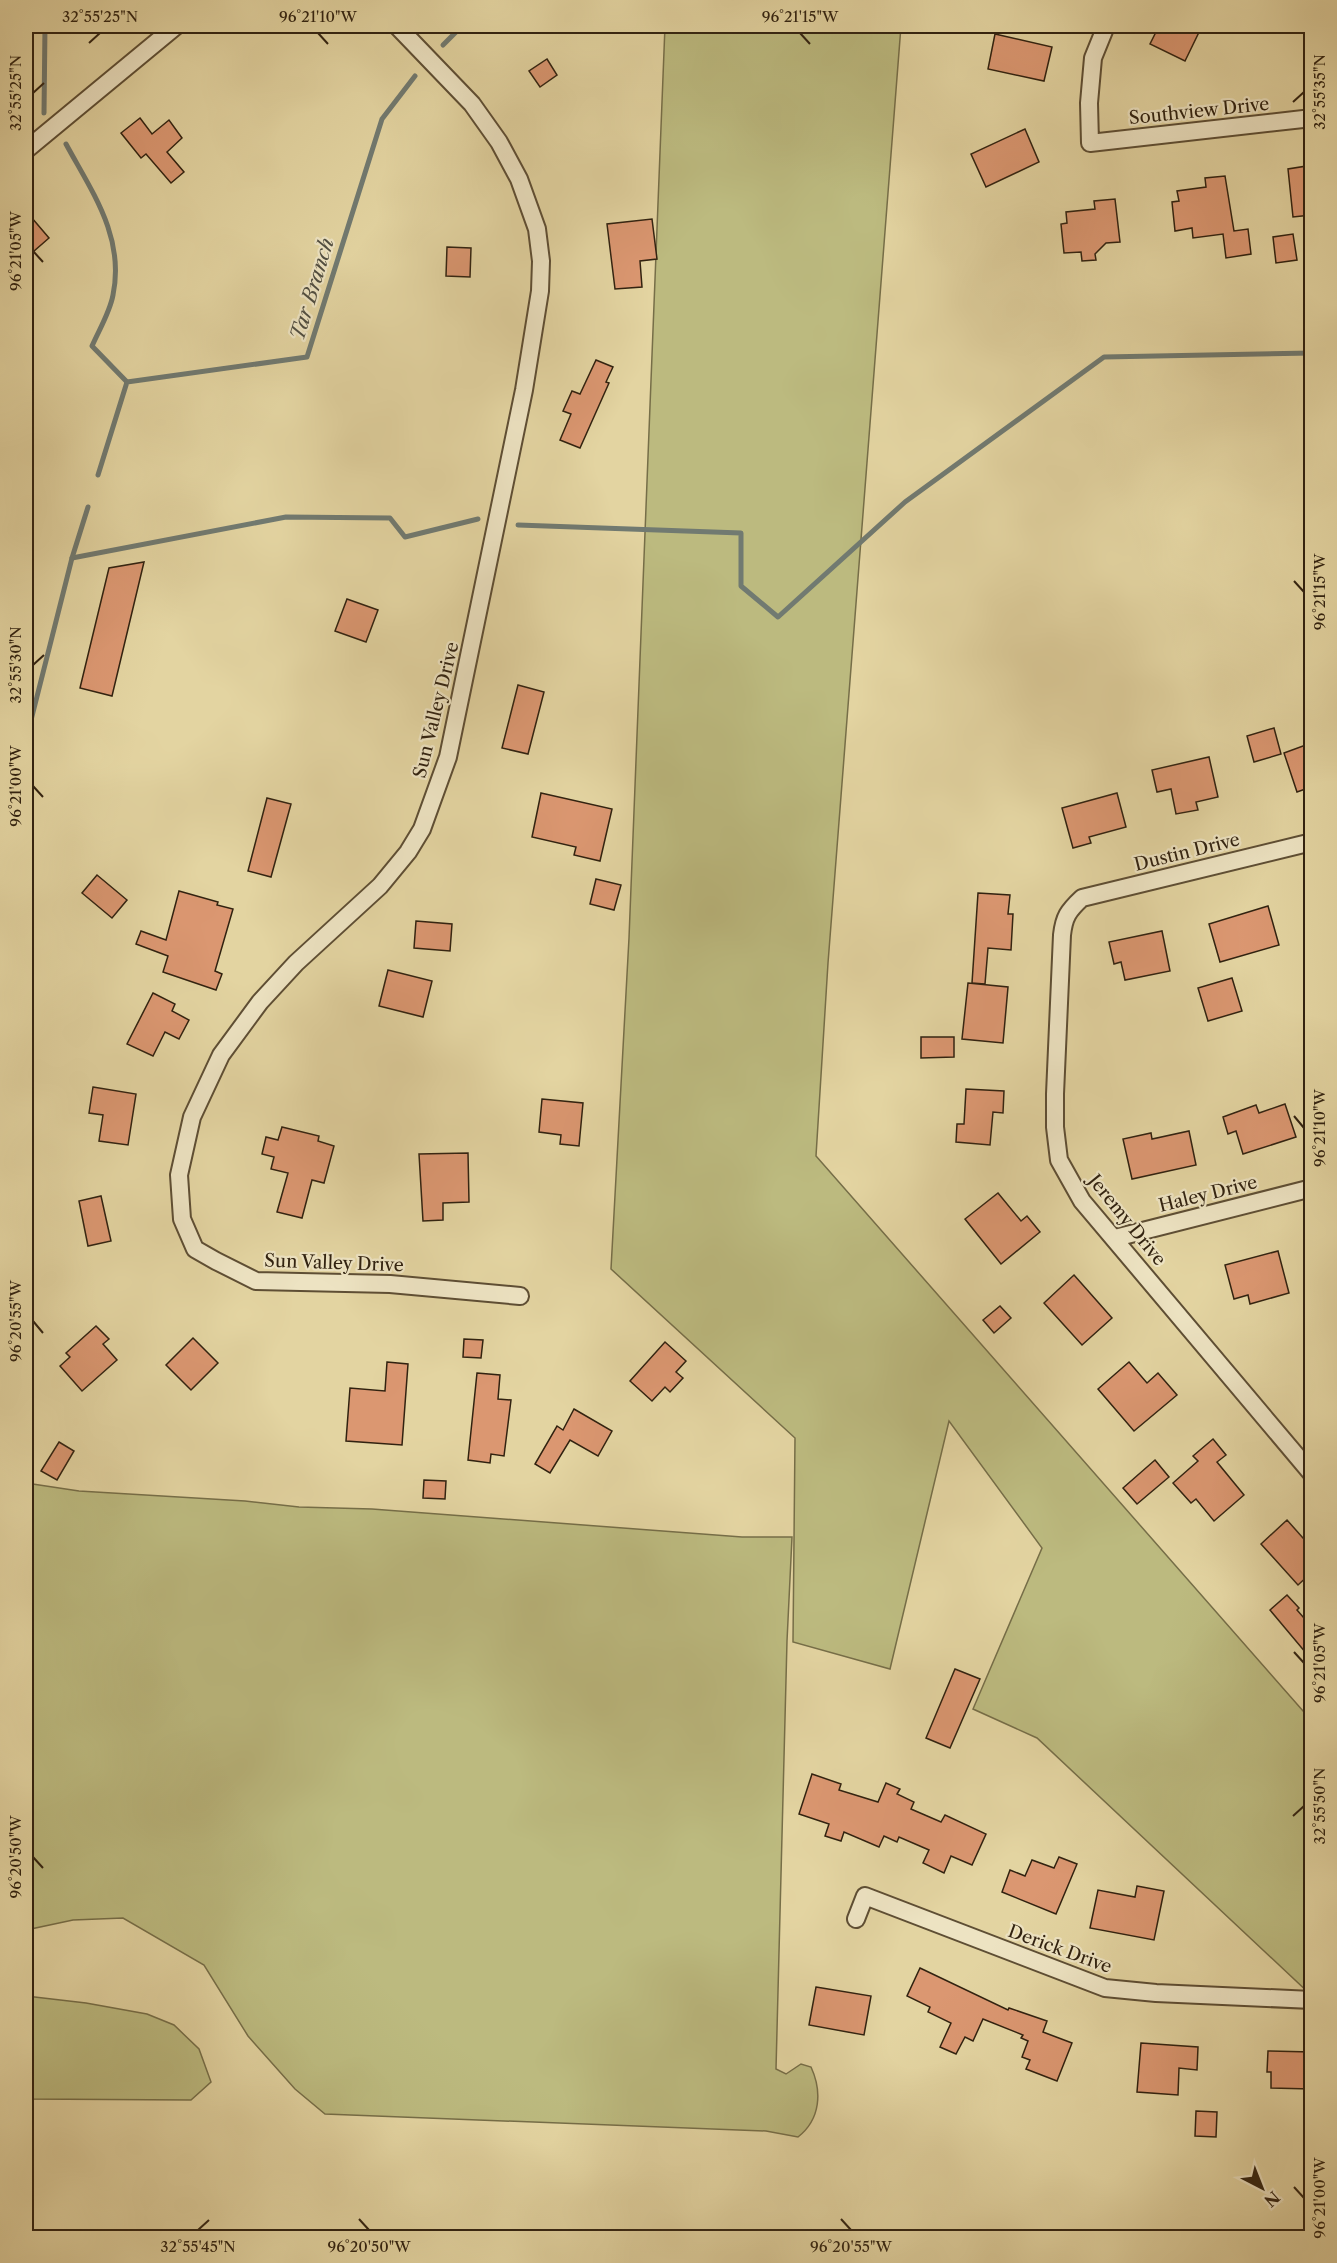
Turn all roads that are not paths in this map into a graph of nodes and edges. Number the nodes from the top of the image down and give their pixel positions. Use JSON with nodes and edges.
{"nodes":[{"id":1,"x":176,"y":26,"type":"edge"},
{"id":2,"x":398,"y":26,"type":"edge"},
{"id":3,"x":1106,"y":26,"type":"edge"},
{"id":4,"x":1311,"y":118,"type":"edge"},
{"id":5,"x":26,"y":150,"type":"edge"},
{"id":6,"x":1311,"y":842,"type":"edge"},
{"id":7,"x":1075,"y":904,"type":"joint"},
{"id":8,"x":1311,"y":1188,"type":"edge"},
{"id":9,"x":1115,"y":1238,"type":"junction"},
{"id":10,"x":520,"y":1296,"type":"dead end"},
{"id":11,"x":1311,"y":1474,"type":"edge"},
{"id":12,"x":856,"y":1919,"type":"dead end"},
{"id":13,"x":1311,"y":2000,"type":"edge"}],
"edges":[{"from":1,"to":5,"type":"street"},
{"from":2,"to":10,"type":"street","name":"Sun Valley Drive"},
{"from":3,"to":4,"type":"street","name":"Southview Drive"},
{"from":6,"to":7,"type":"street","name":"Dustin Drive"},
{"from":7,"to":9,"type":"street","name":"Jeremy Drive"},
{"from":8,"to":9,"type":"street","name":"Haley Drive"},
{"from":9,"to":11,"type":"street","name":"Jeremy Drive"},
{"from":12,"to":13,"type":"street","name":"Derick Drive"}]}
